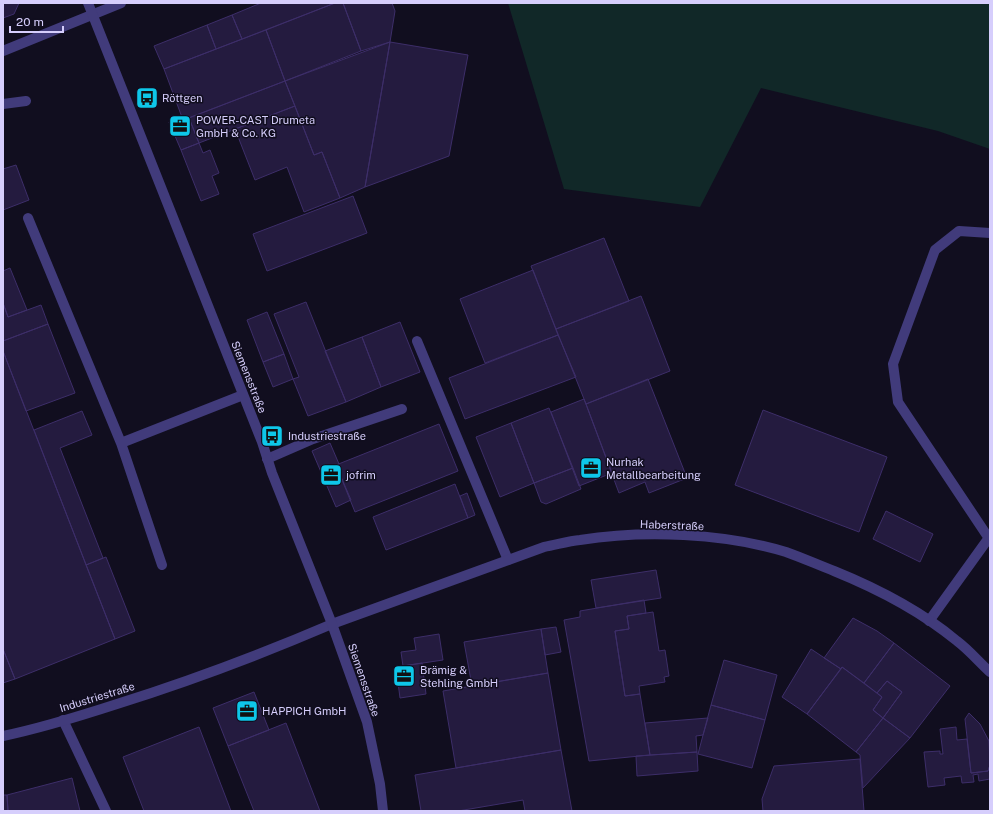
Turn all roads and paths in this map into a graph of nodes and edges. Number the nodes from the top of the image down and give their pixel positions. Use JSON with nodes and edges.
{"nodes":[{"id":1,"x":88,"y":3,"type":"edge"},
{"id":2,"x":121,"y":3,"type":"edge"},
{"id":3,"x":93,"y":14,"type":"junction"},
{"id":4,"x":3,"y":51,"type":"edge"},
{"id":5,"x":26,"y":101,"type":"dead end"},
{"id":6,"x":3,"y":104,"type":"edge"},
{"id":7,"x":28,"y":218,"type":"dead end"},
{"id":8,"x":990,"y":233,"type":"edge"},
{"id":9,"x":417,"y":341,"type":"dead end"},
{"id":10,"x":243,"y":395,"type":"junction"},
{"id":11,"x":402,"y":409,"type":"dead end"},
{"id":12,"x":121,"y":443,"type":"junction"},
{"id":13,"x":267,"y":459,"type":"junction"},
{"id":14,"x":989,"y":540,"type":"edge"},
{"id":15,"x":508,"y":560,"type":"junction"},
{"id":16,"x":162,"y":564,"type":"dead end"},
{"id":17,"x":929,"y":621,"type":"junction"},
{"id":18,"x":332,"y":624,"type":"junction"},
{"id":19,"x":990,"y":672,"type":"edge"},
{"id":20,"x":63,"y":720,"type":"junction"},
{"id":21,"x":3,"y":736,"type":"edge"},
{"id":22,"x":106,"y":811,"type":"edge"},
{"id":23,"x":383,"y":811,"type":"edge"}],
"edges":[{"from":1,"to":3,"type":"street","name":"Siemensstraße"},
{"from":2,"to":3,"type":"street"},
{"from":3,"to":4,"type":"street"},
{"from":3,"to":10,"type":"street","name":"Siemensstraße"},
{"from":5,"to":6,"type":"street"},
{"from":7,"to":12,"type":"street"},
{"from":8,"to":14,"type":"street"},
{"from":9,"to":15,"type":"street"},
{"from":10,"to":12,"type":"street"},
{"from":10,"to":13,"type":"street","name":"Siemensstraße"},
{"from":11,"to":13,"type":"street"},
{"from":12,"to":16,"type":"street"},
{"from":13,"to":18,"type":"street","name":"Siemensstraße"},
{"from":14,"to":17,"type":"street"},
{"from":15,"to":17,"type":"street","name":"Haberstraße"},
{"from":15,"to":18,"type":"street","name":"Haberstraße"},
{"from":17,"to":19,"type":"street","name":"Haberstraße"},
{"from":18,"to":20,"type":"street","name":"Industriestraße"},
{"from":18,"to":23,"type":"street","name":"Siemensstraße"},
{"from":20,"to":21,"type":"street","name":"Industriestraße"},
{"from":20,"to":22,"type":"street"}]}
